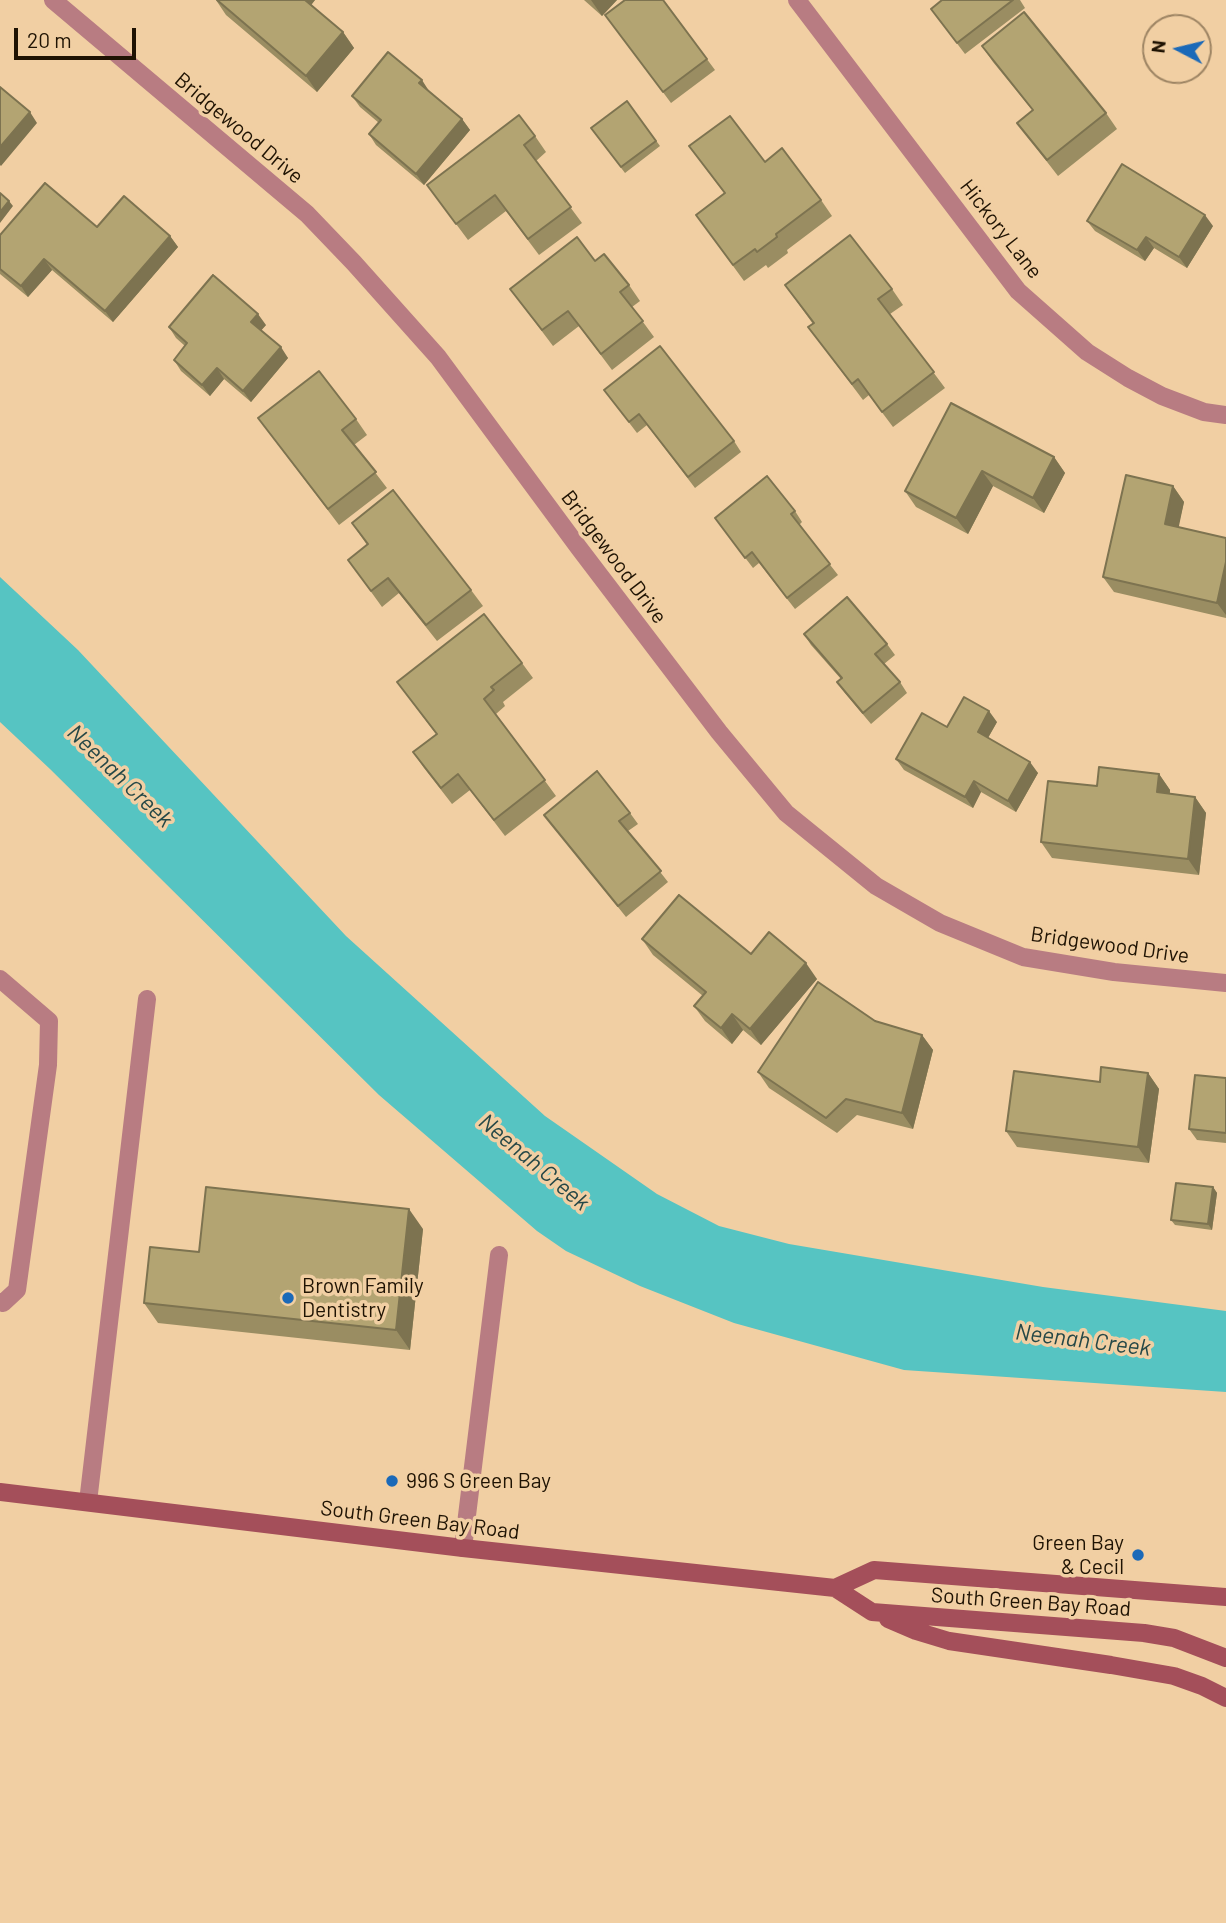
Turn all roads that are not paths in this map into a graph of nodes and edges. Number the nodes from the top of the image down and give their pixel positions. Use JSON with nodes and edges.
{"nodes":[{"id":1,"x":52,"y":0,"type":"edge"},
{"id":2,"x":797,"y":0,"type":"edge"},
{"id":3,"x":1226,"y":415,"type":"edge"},
{"id":4,"x":0,"y":979,"type":"edge"},
{"id":5,"x":1226,"y":983,"type":"edge"},
{"id":6,"x":147,"y":999,"type":"dead end"},
{"id":7,"x":499,"y":1255,"type":"dead end"},
{"id":8,"x":0,"y":1302,"type":"edge"},
{"id":9,"x":0,"y":1492,"type":"edge"},
{"id":10,"x":89,"y":1502,"type":"junction"},
{"id":11,"x":463,"y":1548,"type":"junction"},
{"id":12,"x":835,"y":1588,"type":"junction"},
{"id":13,"x":1226,"y":1597,"type":"edge"},
{"id":14,"x":872,"y":1612,"type":"junction"},
{"id":15,"x":1226,"y":1658,"type":"edge"},
{"id":16,"x":1226,"y":1698,"type":"edge"}],
"edges":[{"from":1,"to":5,"type":"street","name":"Bridgewood Drive"},
{"from":2,"to":3,"type":"street","name":"Hickory Lane"},
{"from":4,"to":8,"type":"street"},
{"from":6,"to":10,"type":"street"},
{"from":7,"to":11,"type":"street"},
{"from":9,"to":10,"type":"main road","name":"South Green Bay Road"},
{"from":10,"to":11,"type":"main road","name":"South Green Bay Road"},
{"from":11,"to":12,"type":"main road","name":"South Green Bay Road"},
{"from":12,"to":13,"type":"main road","name":"South Green Bay Road"},
{"from":12,"to":14,"type":"main road","name":"South Green Bay Road"},
{"from":14,"to":15,"type":"main road","name":"South Green Bay Road"},
{"from":14,"to":16,"type":"main road"}]}
